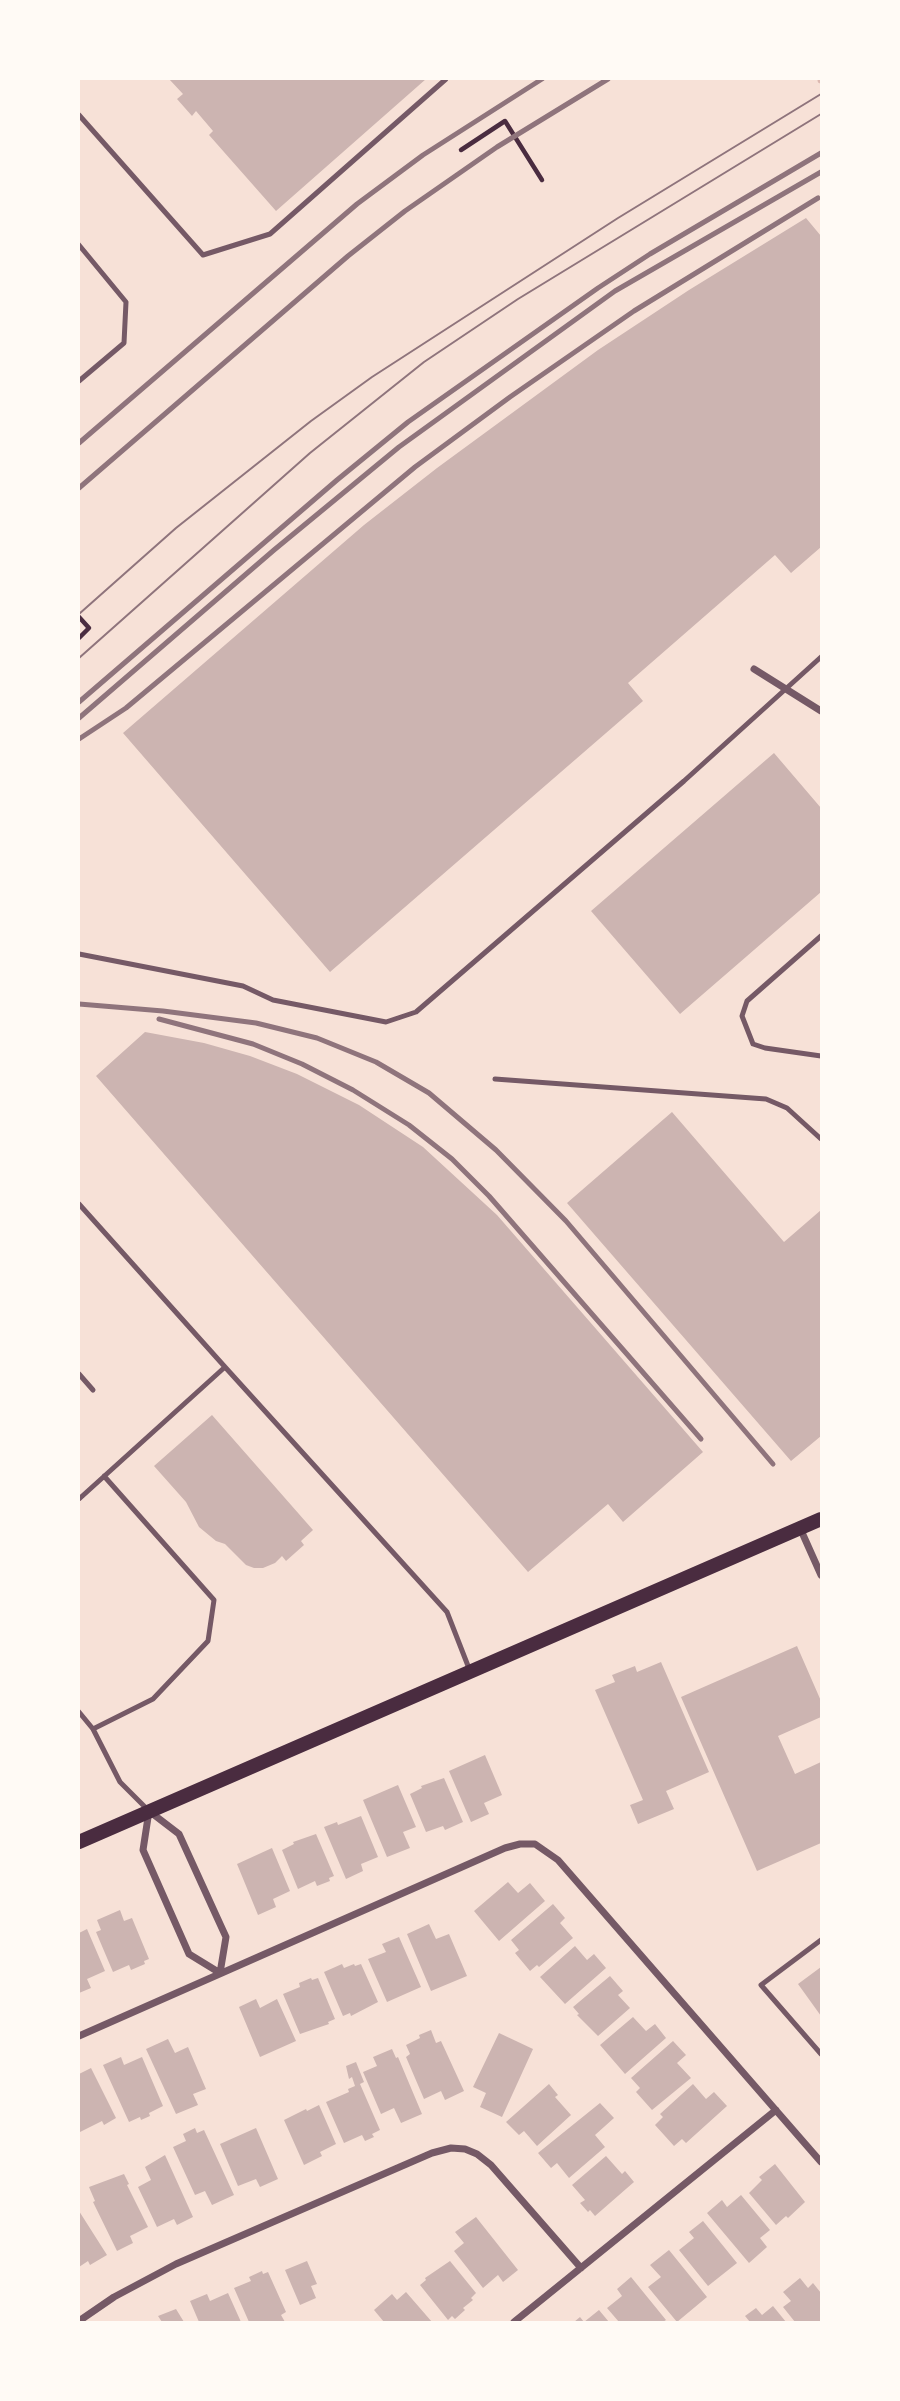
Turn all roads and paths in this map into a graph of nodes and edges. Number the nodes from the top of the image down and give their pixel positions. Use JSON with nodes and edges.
{"nodes":[{"id":1,"x":446,"y":79,"type":"edge"},
{"id":2,"x":79,"y":114,"type":"edge"},
{"id":3,"x":461,"y":150,"type":"dead end"},
{"id":4,"x":542,"y":180,"type":"dead end"},
{"id":5,"x":79,"y":244,"type":"edge"},
{"id":6,"x":79,"y":381,"type":"edge"},
{"id":7,"x":79,"y":617,"type":"edge"},
{"id":8,"x":79,"y":638,"type":"edge"},
{"id":9,"x":821,"y":657,"type":"edge"},
{"id":10,"x":754,"y":669,"type":"dead end"},
{"id":11,"x":785,"y":688,"type":"junction"},
{"id":12,"x":821,"y":711,"type":"edge"},
{"id":13,"x":821,"y":936,"type":"edge"},
{"id":14,"x":79,"y":954,"type":"edge"},
{"id":15,"x":821,"y":1056,"type":"edge"},
{"id":16,"x":495,"y":1079,"type":"dead end"},
{"id":17,"x":821,"y":1139,"type":"edge"},
{"id":18,"x":79,"y":1204,"type":"edge"},
{"id":19,"x":225,"y":1367,"type":"junction"},
{"id":20,"x":79,"y":1374,"type":"edge"},
{"id":21,"x":93,"y":1390,"type":"dead end"},
{"id":22,"x":104,"y":1476,"type":"junction"},
{"id":23,"x":79,"y":1499,"type":"edge"},
{"id":24,"x":821,"y":1519,"type":"edge"},
{"id":25,"x":800,"y":1528,"type":"junction"},
{"id":26,"x":821,"y":1575,"type":"edge"},
{"id":27,"x":470,"y":1671,"type":"junction"},
{"id":28,"x":79,"y":1713,"type":"edge"},
{"id":29,"x":93,"y":1729,"type":"junction"},
{"id":30,"x":149,"y":1811,"type":"junction"},
{"id":31,"x":79,"y":1842,"type":"edge"},
{"id":32,"x":821,"y":1940,"type":"edge"},
{"id":33,"x":220,"y":1973,"type":"junction"},
{"id":34,"x":79,"y":2036,"type":"edge"},
{"id":35,"x":821,"y":2054,"type":"edge"},
{"id":36,"x":776,"y":2110,"type":"junction"},
{"id":37,"x":821,"y":2162,"type":"edge"},
{"id":38,"x":581,"y":2268,"type":"junction"},
{"id":39,"x":79,"y":2321,"type":"edge"},
{"id":40,"x":514,"y":2322,"type":"edge"}],
"edges":[{"from":1,"to":2,"type":"lane"},
{"from":3,"to":4,"type":"path"},
{"from":5,"to":6,"type":"lane"},
{"from":7,"to":8,"type":"path"},
{"from":9,"to":11,"type":"lane"},
{"from":10,"to":11,"type":"street"},
{"from":11,"to":12,"type":"street"},
{"from":11,"to":14,"type":"lane"},
{"from":13,"to":15,"type":"lane"},
{"from":16,"to":17,"type":"lane"},
{"from":18,"to":19,"type":"lane"},
{"from":19,"to":22,"type":"lane"},
{"from":19,"to":27,"type":"lane"},
{"from":20,"to":21,"type":"lane"},
{"from":22,"to":23,"type":"lane"},
{"from":22,"to":29,"type":"lane"},
{"from":24,"to":25,"type":"main road"},
{"from":25,"to":26,"type":"street"},
{"from":25,"to":27,"type":"main road"},
{"from":27,"to":30,"type":"main road"},
{"from":28,"to":29,"type":"lane"},
{"from":29,"to":30,"type":"lane"},
{"from":30,"to":31,"type":"main road"},
{"from":30,"to":33,"type":"street"},
{"from":30,"to":33,"type":"street"},
{"from":32,"to":35,"type":"lane"},
{"from":33,"to":34,"type":"street"},
{"from":33,"to":36,"type":"street"},
{"from":36,"to":37,"type":"street"},
{"from":36,"to":38,"type":"street"},
{"from":38,"to":39,"type":"street"},
{"from":38,"to":40,"type":"street"}]}
